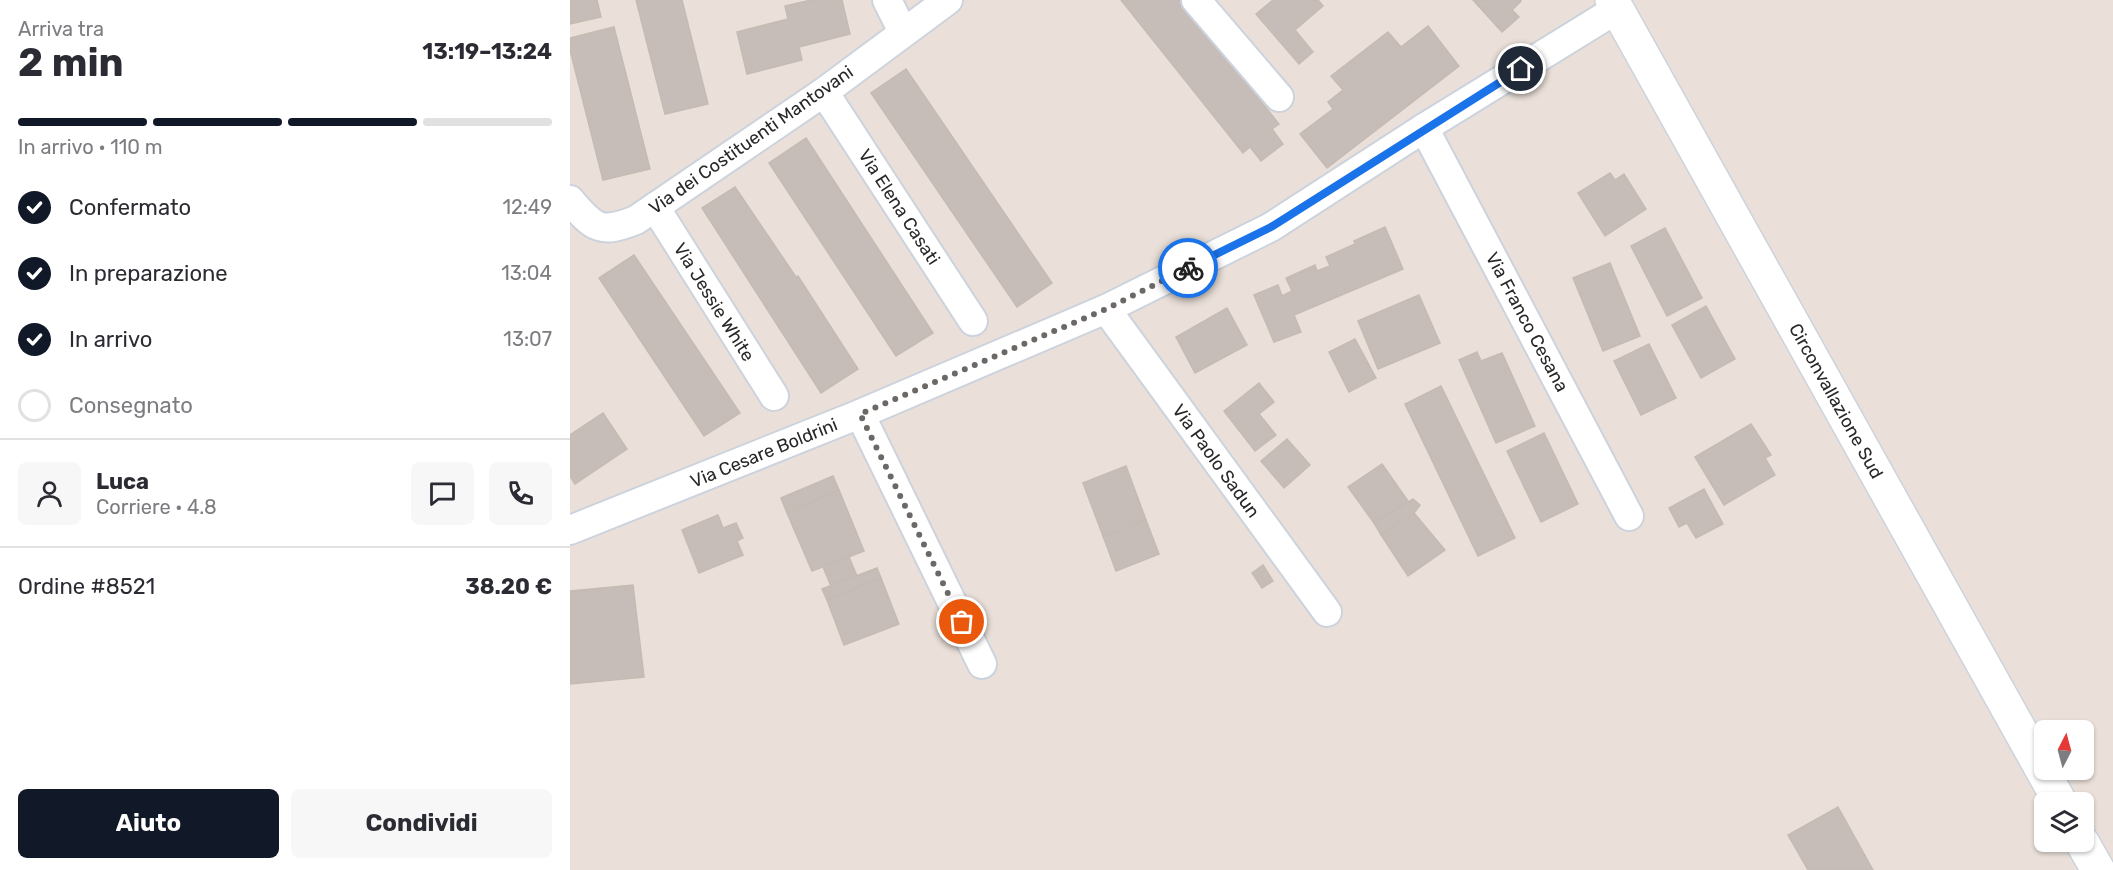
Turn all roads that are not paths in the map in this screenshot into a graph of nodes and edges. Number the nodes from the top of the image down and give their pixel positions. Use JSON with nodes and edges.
{"nodes":[{"id":1,"x":887,"y":0,"type":"edge"},
{"id":2,"x":948,"y":0,"type":"edge"},
{"id":3,"x":1196,"y":0,"type":"edge"},
{"id":4,"x":1615,"y":4,"type":"edge"},
{"id":5,"x":903,"y":32,"type":"junction"},
{"id":6,"x":824,"y":92,"type":"junction"},
{"id":7,"x":1279,"y":97,"type":"dead end"},
{"id":8,"x":1424,"y":128,"type":"junction"},
{"id":9,"x":570,"y":200,"type":"edge"},
{"id":10,"x":654,"y":207,"type":"junction"},
{"id":11,"x":1106,"y":309,"type":"junction"},
{"id":12,"x":973,"y":321,"type":"dead end"},
{"id":13,"x":774,"y":396,"type":"dead end"},
{"id":14,"x":860,"y":414,"type":"junction"},
{"id":15,"x":1629,"y":516,"type":"dead end"},
{"id":16,"x":570,"y":530,"type":"edge"},
{"id":17,"x":1327,"y":612,"type":"dead end"},
{"id":18,"x":982,"y":664,"type":"dead end"},
{"id":19,"x":2054,"y":792,"type":"edge"},
{"id":20,"x":2088,"y":852,"type":"edge"},
{"id":21,"x":2098,"y":870,"type":"edge"}],
"edges":[{"from":1,"to":5,"type":"street"},
{"from":2,"to":5,"type":"street","name":"Via dei Costituenti Mantovani"},
{"from":3,"to":7,"type":"street"},
{"from":4,"to":8,"type":"street","name":"Via Cesare Boldrini"},
{"from":4,"to":19,"type":"main road","name":"Circonvallazione Sud"},
{"from":5,"to":6,"type":"street","name":"Via dei Costituenti Mantovani"},
{"from":6,"to":10,"type":"street","name":"Via dei Costituenti Mantovani"},
{"from":6,"to":12,"type":"street","name":"Via Elena Casati"},
{"from":8,"to":11,"type":"street","name":"Via Cesare Boldrini"},
{"from":8,"to":15,"type":"street","name":"Via Franco Cesana"},
{"from":9,"to":10,"type":"street","name":"Via dei Costituenti Mantovani"},
{"from":10,"to":13,"type":"street","name":"Via Jessie White"},
{"from":11,"to":14,"type":"street","name":"Via Cesare Boldrini"},
{"from":11,"to":17,"type":"street","name":"Via Paolo Sadun"},
{"from":14,"to":16,"type":"street","name":"Via Cesare Boldrini"},
{"from":14,"to":18,"type":"street"},
{"from":20,"to":21,"type":"main road"}]}
